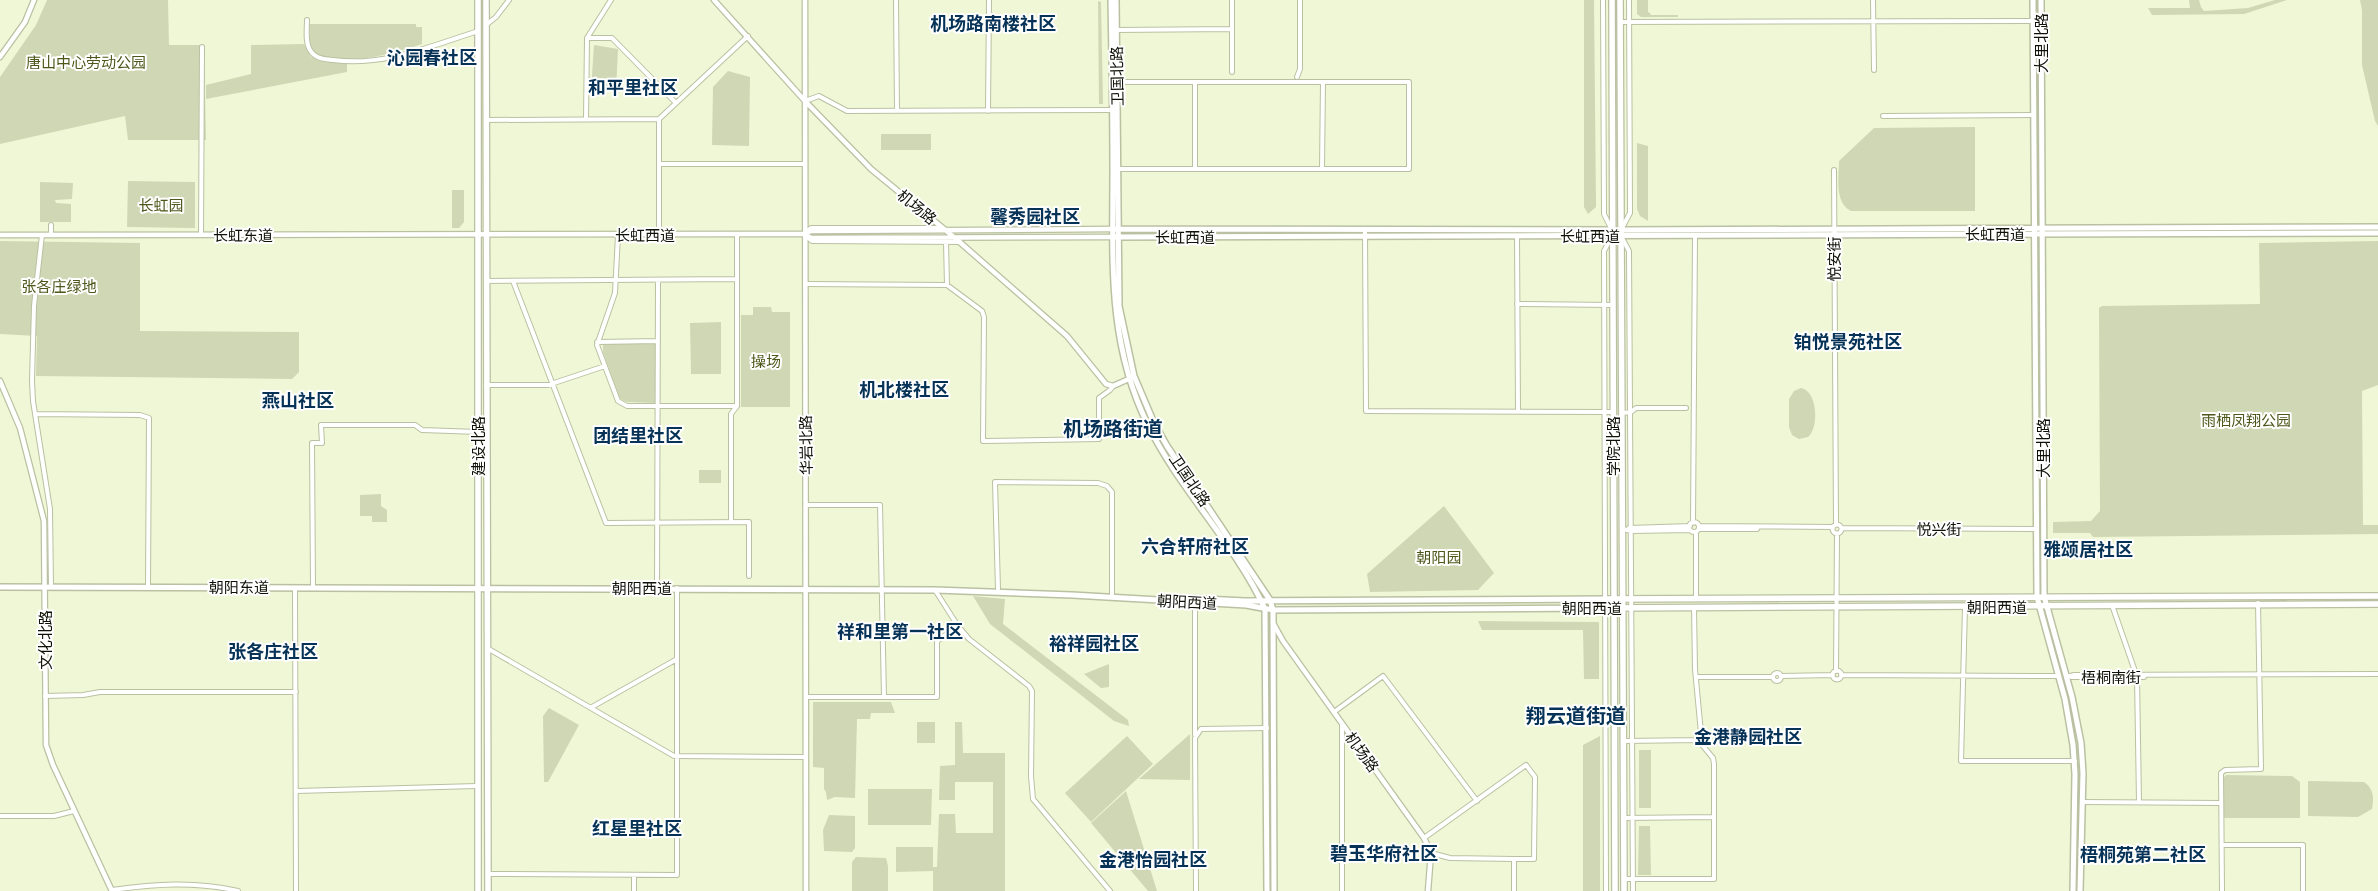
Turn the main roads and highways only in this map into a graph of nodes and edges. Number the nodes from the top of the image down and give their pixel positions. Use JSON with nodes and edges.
{"nodes":[{"id":1,"x":478,"y":0,"type":"edge"},
{"id":2,"x":486,"y":0,"type":"edge"},
{"id":3,"x":1111,"y":0,"type":"edge"},
{"id":4,"x":1116,"y":0,"type":"edge"},
{"id":5,"x":1612,"y":0,"type":"edge"},
{"id":6,"x":1620,"y":0,"type":"edge"},
{"id":7,"x":2033,"y":0,"type":"edge"},
{"id":8,"x":2041,"y":0,"type":"edge"},
{"id":9,"x":1612,"y":55,"type":"junction"},
{"id":10,"x":1620,"y":55,"type":"junction"},
{"id":11,"x":2038,"y":227,"type":"junction"},
{"id":12,"x":2378,"y":227,"type":"edge"},
{"id":13,"x":1116,"y":230,"type":"junction"},
{"id":14,"x":1834,"y":232,"type":"junction"},
{"id":15,"x":1612,"y":233,"type":"junction"},
{"id":16,"x":1621,"y":233,"type":"junction"},
{"id":17,"x":2378,"y":233,"type":"edge"},
{"id":18,"x":2038,"y":234,"type":"junction"},
{"id":19,"x":1116,"y":237,"type":"junction"},
{"id":20,"x":1613,"y":412,"type":"junction"},
{"id":21,"x":1622,"y":412,"type":"junction"},
{"id":22,"x":0,"y":587,"type":"edge"},
{"id":23,"x":477,"y":588,"type":"junction"},
{"id":24,"x":487,"y":588,"type":"junction"},
{"id":25,"x":882,"y":588,"type":"junction"},
{"id":26,"x":2037,"y":596,"type":"junction"},
{"id":27,"x":2044,"y":596,"type":"junction"},
{"id":28,"x":2258,"y":596,"type":"junction"},
{"id":29,"x":2378,"y":596,"type":"edge"},
{"id":30,"x":1606,"y":599,"type":"joint"},
{"id":31,"x":1613,"y":599,"type":"junction"},
{"id":32,"x":1623,"y":599,"type":"junction"},
{"id":33,"x":1270,"y":600,"type":"junction"},
{"id":34,"x":1262,"y":601,"type":"junction"},
{"id":35,"x":2258,"y":603,"type":"junction"},
{"id":36,"x":2378,"y":604,"type":"edge"},
{"id":37,"x":2039,"y":606,"type":"junction"},
{"id":38,"x":2046,"y":606,"type":"junction"},
{"id":39,"x":1606,"y":608,"type":"joint"},
{"id":40,"x":1613,"y":608,"type":"junction"},
{"id":41,"x":1622,"y":608,"type":"junction"},
{"id":42,"x":1265,"y":609,"type":"junction"},
{"id":43,"x":1273,"y":610,"type":"junction"},
{"id":44,"x":1614,"y":818,"type":"junction"},
{"id":45,"x":1624,"y":818,"type":"junction"},
{"id":46,"x":478,"y":891,"type":"edge"},
{"id":47,"x":488,"y":891,"type":"edge"},
{"id":48,"x":1267,"y":891,"type":"edge"},
{"id":49,"x":1274,"y":891,"type":"edge"},
{"id":50,"x":1615,"y":891,"type":"edge"},
{"id":51,"x":1624,"y":891,"type":"edge"},
{"id":52,"x":2073,"y":891,"type":"edge"},
{"id":53,"x":2080,"y":891,"type":"edge"}],
"edges":[{"from":1,"to":23,"type":"main road","name":"建设北路"},
{"from":2,"to":24,"type":"main road","name":"建设北路"},
{"from":3,"to":13,"type":"main road","name":"卫国北路"},
{"from":4,"to":13,"type":"main road","name":"卫国北路"},
{"from":5,"to":9,"type":"main road","name":"学院北路"},
{"from":6,"to":10,"type":"main road","name":"学院北路"},
{"from":7,"to":11,"type":"main road","name":"大里北路"},
{"from":8,"to":11,"type":"main road","name":"大里北路"},
{"from":9,"to":10,"type":"main road"},
{"from":9,"to":15,"type":"main road","name":"学院北路"},
{"from":10,"to":16,"type":"main road","name":"学院北路"},
{"from":11,"to":12,"type":"main road","name":"长虹西道"},
{"from":11,"to":14,"type":"main road","name":"长虹西道"},
{"from":11,"to":18,"type":"main road","name":"大里北路"},
{"from":13,"to":15,"type":"main road","name":"长虹西道"},
{"from":13,"to":19,"type":"main road","name":"卫国北路"},
{"from":14,"to":16,"type":"main road","name":"长虹西道"},
{"from":14,"to":16,"type":"main road","name":"长虹西道"},
{"from":14,"to":18,"type":"main road","name":"长虹西道"},
{"from":15,"to":16,"type":"main road","name":"长虹西道"},
{"from":15,"to":19,"type":"main road","name":"长虹西道"},
{"from":15,"to":20,"type":"main road","name":"学院北路"},
{"from":16,"to":21,"type":"main road","name":"学院北路"},
{"from":17,"to":18,"type":"main road","name":"长虹西道"},
{"from":18,"to":26,"type":"main road","name":"大里北路"},
{"from":18,"to":27,"type":"main road","name":"大里北路"},
{"from":19,"to":33,"type":"main road","name":"卫国北路"},
{"from":19,"to":34,"type":"main road","name":"卫国北路"},
{"from":20,"to":21,"type":"main road"},
{"from":20,"to":31,"type":"main road","name":"学院北路"},
{"from":21,"to":32,"type":"main road","name":"学院北路"},
{"from":22,"to":23,"type":"main road","name":"朝阳东道"},
{"from":23,"to":24,"type":"main road","name":"朝阳西道"},
{"from":23,"to":46,"type":"main road","name":"建设北路"},
{"from":24,"to":25,"type":"main road","name":"朝阳西道"},
{"from":24,"to":47,"type":"main road","name":"建设北路"},
{"from":25,"to":34,"type":"main road","name":"朝阳西道"},
{"from":25,"to":42,"type":"main road","name":"朝阳西道"},
{"from":26,"to":27,"type":"main road","name":"朝阳西道"},
{"from":26,"to":32,"type":"main road","name":"朝阳西道"},
{"from":26,"to":37,"type":"main road","name":"大里北路"},
{"from":27,"to":28,"type":"main road","name":"朝阳西道"},
{"from":27,"to":38,"type":"main road","name":"大里北路"},
{"from":28,"to":29,"type":"main road","name":"朝阳西道"},
{"from":28,"to":35,"type":"main road"},
{"from":30,"to":31,"type":"main road","name":"朝阳西道"},
{"from":30,"to":33,"type":"main road","name":"朝阳西道"},
{"from":31,"to":32,"type":"main road","name":"朝阳西道"},
{"from":31,"to":40,"type":"main road","name":"学院北路"},
{"from":32,"to":41,"type":"main road","name":"学院北路"},
{"from":33,"to":34,"type":"main road","name":"朝阳西道"},
{"from":33,"to":43,"type":"main road","name":"卫国北路"},
{"from":34,"to":42,"type":"main road","name":"卫国北路"},
{"from":35,"to":36,"type":"main road","name":"朝阳西道"},
{"from":35,"to":38,"type":"main road","name":"朝阳西道"},
{"from":37,"to":38,"type":"main road","name":"朝阳西道"},
{"from":37,"to":41,"type":"main road","name":"朝阳西道"},
{"from":37,"to":52,"type":"main road","name":"大里北路"},
{"from":38,"to":53,"type":"main road","name":"大里北路"},
{"from":39,"to":40,"type":"main road","name":"朝阳西道"},
{"from":39,"to":43,"type":"main road","name":"朝阳西道"},
{"from":40,"to":41,"type":"main road","name":"朝阳西道"},
{"from":40,"to":44,"type":"main road","name":"学院北路"},
{"from":41,"to":45,"type":"main road","name":"学院北路"},
{"from":42,"to":43,"type":"main road","name":"朝阳西道"},
{"from":42,"to":48,"type":"main road","name":"卫国北路"},
{"from":43,"to":49,"type":"main road","name":"卫国北路"},
{"from":44,"to":45,"type":"main road"},
{"from":44,"to":50,"type":"main road","name":"学院北路"},
{"from":45,"to":51,"type":"main road","name":"学院北路"}]}
